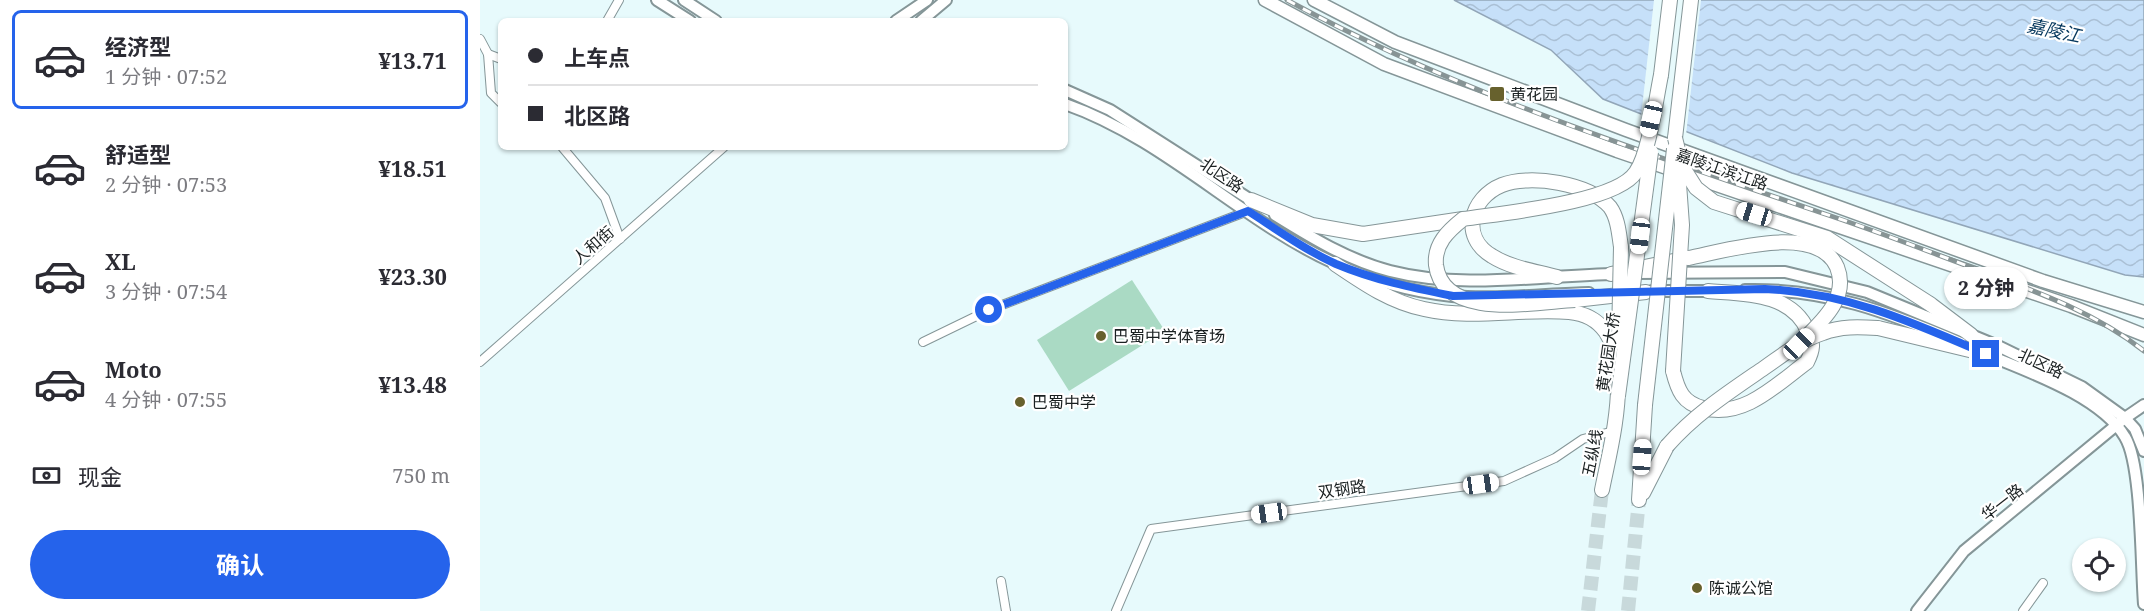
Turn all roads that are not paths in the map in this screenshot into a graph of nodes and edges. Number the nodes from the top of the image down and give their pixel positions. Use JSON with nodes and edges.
{"nodes":[{"id":1,"x":619,"y":0,"type":"edge"},
{"id":2,"x":657,"y":0,"type":"edge"},
{"id":3,"x":684,"y":0,"type":"edge"},
{"id":4,"x":927,"y":0,"type":"edge"},
{"id":5,"x":946,"y":0,"type":"edge"},
{"id":6,"x":1265,"y":0,"type":"edge"},
{"id":7,"x":1314,"y":0,"type":"edge"},
{"id":8,"x":1670,"y":0,"type":"edge"},
{"id":9,"x":1691,"y":0,"type":"edge"},
{"id":10,"x":609,"y":18,"type":"edge"},
{"id":11,"x":685,"y":18,"type":"edge"},
{"id":12,"x":711,"y":18,"type":"edge"},
{"id":13,"x":900,"y":18,"type":"edge"},
{"id":14,"x":925,"y":18,"type":"edge"},
{"id":15,"x":480,"y":39,"type":"edge"},
{"id":16,"x":488,"y":54,"type":"junction"},
{"id":17,"x":498,"y":58,"type":"edge"},
{"id":18,"x":1661,"y":75,"type":"junction"},
{"id":19,"x":1068,"y":91,"type":"edge"},
{"id":20,"x":498,"y":100,"type":"edge"},
{"id":21,"x":1068,"y":106,"type":"edge"},
{"id":22,"x":1675,"y":138,"type":"junction"},
{"id":23,"x":565,"y":150,"type":"edge"},
{"id":24,"x":721,"y":150,"type":"edge"},
{"id":25,"x":1249,"y":205,"type":"junction"},
{"id":26,"x":1463,"y":219,"type":"junction"},
{"id":27,"x":620,"y":239,"type":"junction"},
{"id":28,"x":1335,"y":264,"type":"junction"},
{"id":29,"x":1611,"y":274,"type":"junction"},
{"id":30,"x":1557,"y":276,"type":"junction"},
{"id":31,"x":1844,"y":285,"type":"junction"},
{"id":32,"x":1708,"y":291,"type":"junction"},
{"id":33,"x":1646,"y":292,"type":"junction"},
{"id":34,"x":1822,"y":295,"type":"junction"},
{"id":35,"x":2144,"y":312,"type":"edge"},
{"id":36,"x":2144,"y":334,"type":"edge"},
{"id":37,"x":1971,"y":335,"type":"junction"},
{"id":38,"x":923,"y":342,"type":"dead end"},
{"id":39,"x":1799,"y":344,"type":"junction"},
{"id":40,"x":1986,"y":354,"type":"junction"},
{"id":41,"x":480,"y":363,"type":"edge"},
{"id":42,"x":1618,"y":367,"type":"junction"},
{"id":43,"x":1618,"y":396,"type":"junction"},
{"id":44,"x":2144,"y":405,"type":"edge"},
{"id":45,"x":2125,"y":418,"type":"junction"},
{"id":46,"x":1615,"y":426,"type":"junction"},
{"id":47,"x":2117,"y":426,"type":"junction"},
{"id":48,"x":2144,"y":451,"type":"edge"},
{"id":49,"x":1602,"y":490,"type":"tunnel mouth"},
{"id":50,"x":1001,"y":581,"type":"dead end"},
{"id":51,"x":2043,"y":584,"type":"dead end"},
{"id":52,"x":2144,"y":604,"type":"edge"},
{"id":53,"x":1006,"y":611,"type":"edge"},
{"id":54,"x":1116,"y":611,"type":"edge"},
{"id":55,"x":1917,"y":611,"type":"edge"},
{"id":56,"x":2023,"y":611,"type":"edge"}],
"edges":[{"from":1,"to":10,"type":"street"},
{"from":2,"to":11,"type":"main road"},
{"from":3,"to":12,"type":"main road"},
{"from":4,"to":13,"type":"main road"},
{"from":5,"to":14,"type":"main road"},
{"from":6,"to":36,"type":"main road","name":"嘉陵江滨江路"},
{"from":7,"to":35,"type":"main road","name":"嘉陵江滨江路"},
{"from":8,"to":18,"type":"highway","name":"黄花园大桥"},
{"from":9,"to":22,"type":"highway"},
{"from":15,"to":16,"type":"street"},
{"from":16,"to":17,"type":"street"},
{"from":16,"to":20,"type":"street"},
{"from":18,"to":26,"type":"highway","bridge":true},
{"from":18,"to":43,"type":"highway","name":"黄花园大桥","bridge":true},
{"from":19,"to":25,"type":"main road","name":"北区路"},
{"from":21,"to":25,"type":"main road","name":"北区路"},
{"from":22,"to":32,"type":"highway","bridge":true},
{"from":22,"to":37,"type":"highway","bridge":true},
{"from":22,"to":39,"type":"highway","bridge":true},
{"from":23,"to":27,"type":"street"},
{"from":24,"to":27,"type":"street","name":"人和街"},
{"from":25,"to":26,"type":"highway"},
{"from":25,"to":28,"type":"main road","name":"北区路"},
{"from":25,"to":30,"type":"main road","name":"北区路"},
{"from":25,"to":38,"type":"street"},
{"from":26,"to":33,"type":"highway","bridge":true},
{"from":27,"to":41,"type":"street","name":"人和街"},
{"from":28,"to":33,"type":"main road","name":"北区路"},
{"from":28,"to":42,"type":"highway"},
{"from":29,"to":30,"type":"main road","name":"北区路"},
{"from":29,"to":31,"type":"main road","name":"北区路"},
{"from":29,"to":39,"type":"highway","bridge":true},
{"from":30,"to":42,"type":"highway","bridge":true},
{"from":31,"to":34,"type":"main road"},
{"from":31,"to":37,"type":"main road","name":"北区路"},
{"from":32,"to":33,"type":"main road","name":"北区路"},
{"from":32,"to":34,"type":"main road","name":"北区路"},
{"from":34,"to":40,"type":"main road","name":"北区路"},
{"from":37,"to":45,"type":"main road","name":"北区路"},
{"from":39,"to":40,"type":"highway","bridge":true},
{"from":40,"to":47,"type":"main road","name":"北区路"},
{"from":42,"to":43,"type":"highway","bridge":true},
{"from":43,"to":46,"type":"highway","name":"黄花园大桥"},
{"from":44,"to":45,"type":"main road","name":"华一路"},
{"from":45,"to":47,"type":"main road","name":"华一路"},
{"from":45,"to":48,"type":"main road","name":"北区路"},
{"from":46,"to":49,"type":"highway","name":"五纵线"},
{"from":46,"to":54,"type":"street","name":"双钢路"},
{"from":47,"to":52,"type":"main road","name":"北区路"},
{"from":47,"to":55,"type":"main road","name":"华一路"},
{"from":50,"to":53,"type":"street"},
{"from":51,"to":56,"type":"street"}]}
